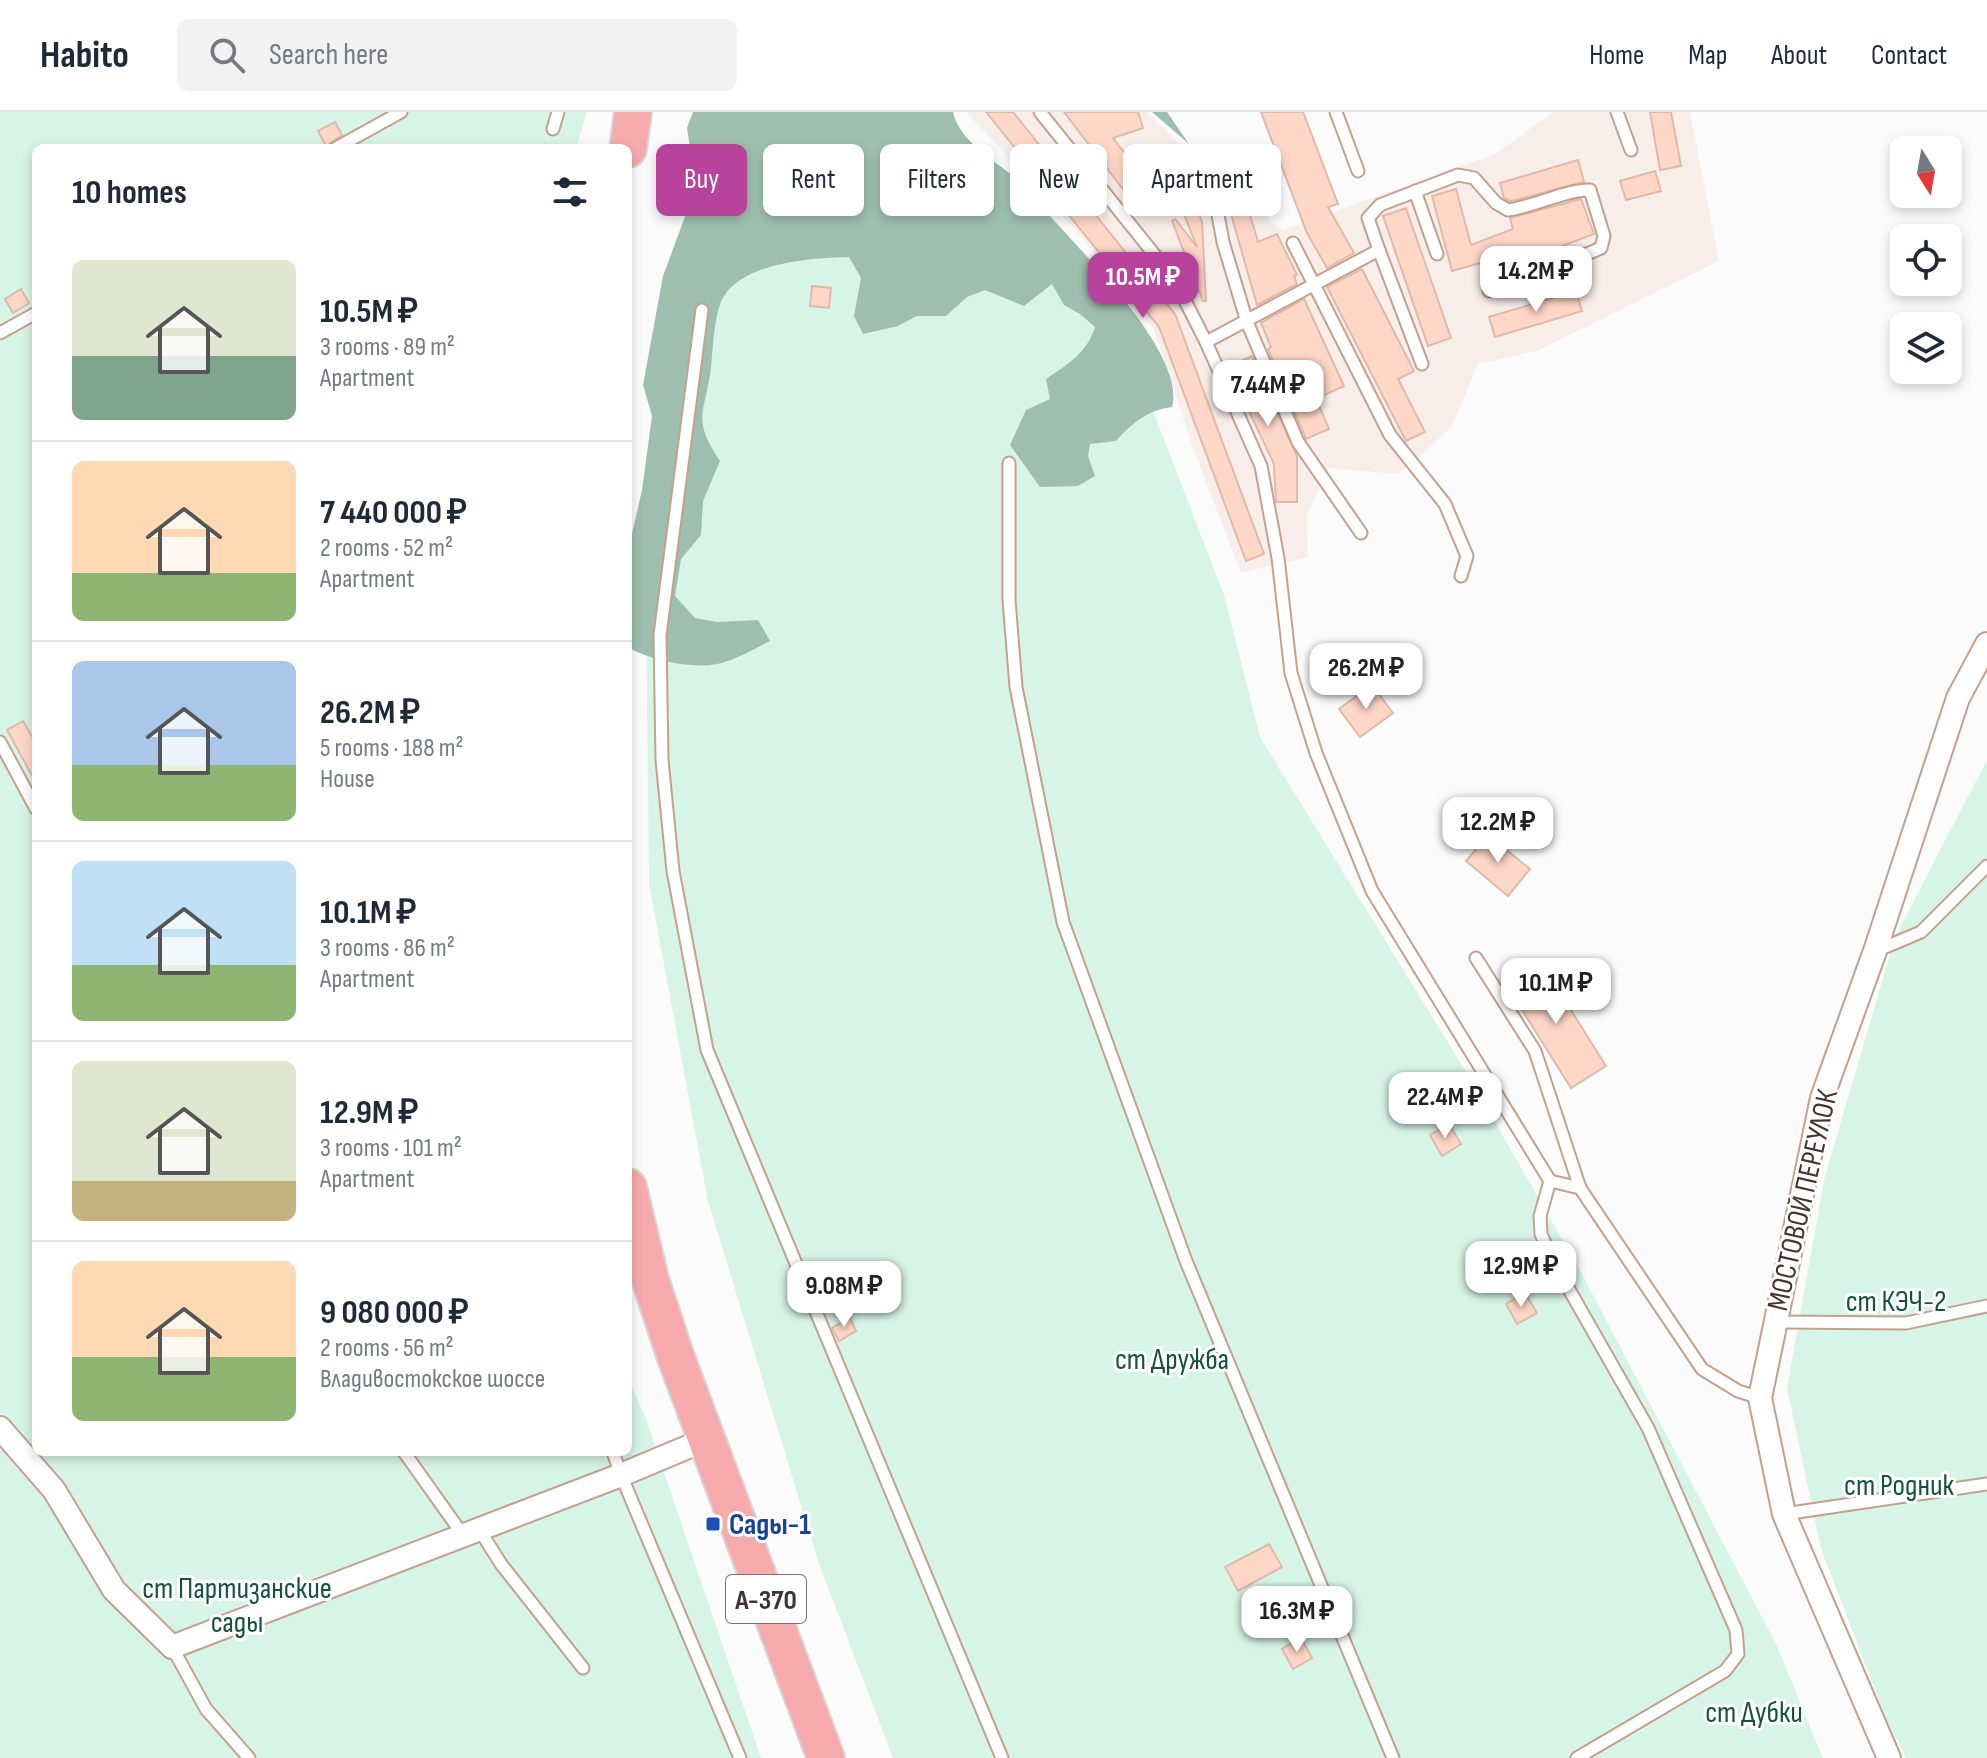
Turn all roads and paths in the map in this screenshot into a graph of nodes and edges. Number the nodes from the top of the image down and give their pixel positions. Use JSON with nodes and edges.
{"nodes":[{"id":1,"x":401,"y":112,"type":"edge"},
{"id":2,"x":558,"y":112,"type":"edge"},
{"id":3,"x":633,"y":112,"type":"edge"},
{"id":4,"x":1040,"y":112,"type":"edge"},
{"id":5,"x":1336,"y":112,"type":"edge"},
{"id":6,"x":1617,"y":112,"type":"edge"},
{"id":7,"x":553,"y":129,"type":"dead end"},
{"id":8,"x":343,"y":144,"type":"edge"},
{"id":9,"x":629,"y":144,"type":"edge"},
{"id":10,"x":1631,"y":150,"type":"dead end"},
{"id":11,"x":1358,"y":171,"type":"dead end"},
{"id":12,"x":1415,"y":191,"type":"junction"},
{"id":13,"x":1218,"y":216,"type":"edge"},
{"id":14,"x":1293,"y":243,"type":"dead end"},
{"id":15,"x":1379,"y":250,"type":"junction"},
{"id":16,"x":1437,"y":254,"type":"dead end"},
{"id":17,"x":1313,"y":284,"type":"junction"},
{"id":18,"x":1489,"y":291,"type":"dead end"},
{"id":19,"x":702,"y":310,"type":"dead end"},
{"id":20,"x":32,"y":315,"type":"edge"},
{"id":21,"x":1247,"y":322,"type":"junction"},
{"id":22,"x":0,"y":333,"type":"edge"},
{"id":23,"x":1206,"y":342,"type":"junction"},
{"id":24,"x":1422,"y":364,"type":"dead end"},
{"id":25,"x":1009,"y":463,"type":"dead end"},
{"id":26,"x":1361,"y":533,"type":"dead end"},
{"id":27,"x":1461,"y":576,"type":"dead end"},
{"id":28,"x":1987,"y":644,"type":"edge"},
{"id":29,"x":0,"y":742,"type":"edge"},
{"id":30,"x":32,"y":802,"type":"edge"},
{"id":31,"x":1987,"y":866,"type":"edge"},
{"id":32,"x":1875,"y":951,"type":"junction"},
{"id":33,"x":1476,"y":958,"type":"dead end"},
{"id":34,"x":1550,"y":1181,"type":"junction"},
{"id":35,"x":1580,"y":1188,"type":"junction"},
{"id":36,"x":632,"y":1204,"type":"edge"},
{"id":37,"x":1987,"y":1306,"type":"edge"},
{"id":38,"x":1775,"y":1322,"type":"junction"},
{"id":39,"x":1760,"y":1398,"type":"junction"},
{"id":40,"x":0,"y":1428,"type":"edge"},
{"id":41,"x":707,"y":1439,"type":"junction"},
{"id":42,"x":407,"y":1456,"type":"edge"},
{"id":43,"x":614,"y":1456,"type":"edge"},
{"id":44,"x":621,"y":1475,"type":"junction"},
{"id":45,"x":1987,"y":1484,"type":"edge"},
{"id":46,"x":1784,"y":1514,"type":"junction"},
{"id":47,"x":471,"y":1532,"type":"junction"},
{"id":48,"x":172,"y":1647,"type":"junction"},
{"id":49,"x":583,"y":1668,"type":"dead end"},
{"id":50,"x":249,"y":1758,"type":"edge"},
{"id":51,"x":740,"y":1758,"type":"edge"},
{"id":52,"x":826,"y":1758,"type":"edge"},
{"id":53,"x":1002,"y":1758,"type":"edge"},
{"id":54,"x":1393,"y":1758,"type":"edge"},
{"id":55,"x":1577,"y":1758,"type":"edge"},
{"id":56,"x":1889,"y":1758,"type":"edge"}],
"edges":[{"from":1,"to":8,"type":"lane"},
{"from":2,"to":7,"type":"lane"},
{"from":3,"to":9,"type":"highway"},
{"from":4,"to":23,"type":"lane"},
{"from":5,"to":11,"type":"lane"},
{"from":6,"to":10,"type":"lane"},
{"from":12,"to":15,"type":"lane"},
{"from":12,"to":16,"type":"lane"},
{"from":12,"to":18,"type":"lane"},
{"from":13,"to":21,"type":"lane"},
{"from":14,"to":17,"type":"lane"},
{"from":15,"to":17,"type":"lane"},
{"from":15,"to":24,"type":"lane"},
{"from":17,"to":21,"type":"lane"},
{"from":17,"to":27,"type":"lane"},
{"from":19,"to":53,"type":"lane"},
{"from":20,"to":22,"type":"lane"},
{"from":21,"to":23,"type":"lane"},
{"from":21,"to":26,"type":"lane"},
{"from":23,"to":34,"type":"lane"},
{"from":25,"to":54,"type":"lane"},
{"from":28,"to":32,"type":"street","name":"МОСТОВОЙ ПЕРЕУЛОК"},
{"from":29,"to":30,"type":"lane"},
{"from":31,"to":32,"type":"lane"},
{"from":32,"to":38,"type":"street","name":"МОСТОВОЙ ПЕРЕУЛОК"},
{"from":33,"to":35,"type":"lane"},
{"from":34,"to":35,"type":"lane"},
{"from":34,"to":55,"type":"lane"},
{"from":35,"to":39,"type":"lane"},
{"from":36,"to":41,"type":"highway","number":"А-370"},
{"from":37,"to":38,"type":"lane"},
{"from":38,"to":39,"type":"street","name":"МОСТОВОЙ ПЕРЕУЛОК"},
{"from":39,"to":46,"type":"street","name":"МОСТОВОЙ ПЕРЕУЛОК"},
{"from":40,"to":48,"type":"street"},
{"from":41,"to":44,"type":"street"},
{"from":41,"to":52,"type":"highway","number":"А-370"},
{"from":42,"to":47,"type":"lane"},
{"from":43,"to":44,"type":"lane"},
{"from":44,"to":47,"type":"street"},
{"from":44,"to":51,"type":"lane"},
{"from":45,"to":46,"type":"lane"},
{"from":46,"to":56,"type":"street","name":"МОСТОВОЙ ПЕРЕУЛОК"},
{"from":47,"to":48,"type":"street"},
{"from":47,"to":49,"type":"lane"},
{"from":48,"to":50,"type":"lane"}]}
